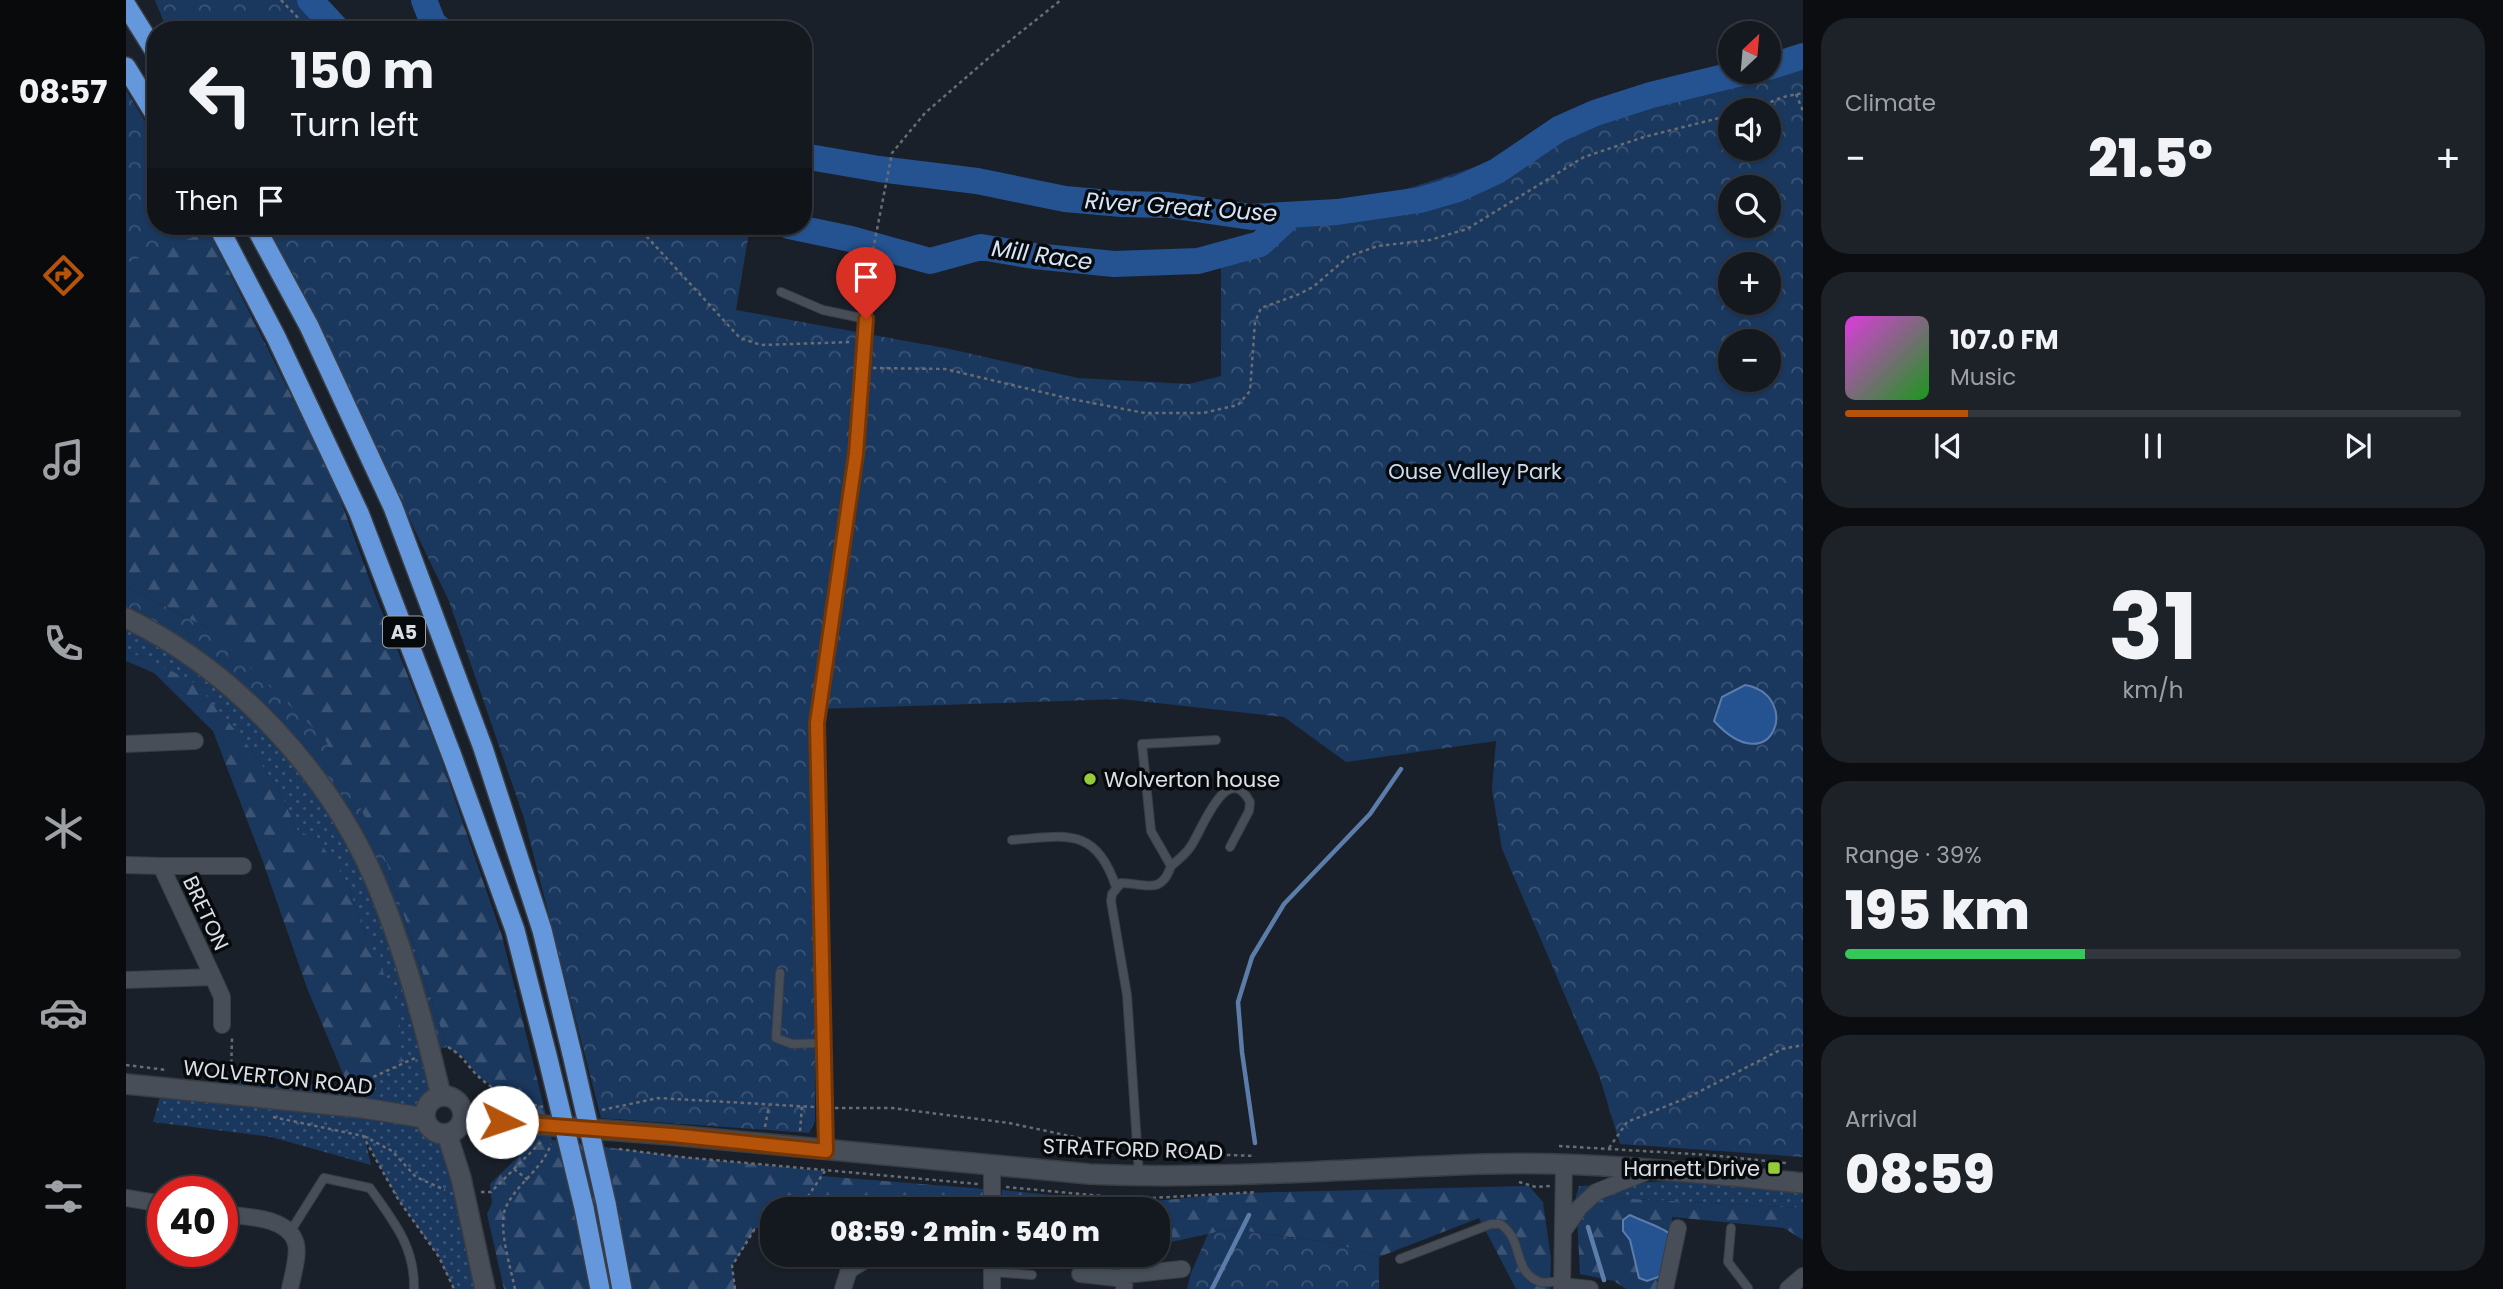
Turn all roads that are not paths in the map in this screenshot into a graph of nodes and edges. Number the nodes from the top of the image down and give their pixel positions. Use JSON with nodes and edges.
{"nodes":[{"id":1,"x":126,"y":5,"type":"edge"},
{"id":2,"x":147,"y":39,"type":"edge"},
{"id":3,"x":126,"y":67,"type":"edge"},
{"id":4,"x":147,"y":101,"type":"edge"},
{"id":5,"x":223,"y":235,"type":"edge"},
{"id":6,"x":261,"y":235,"type":"edge"},
{"id":7,"x":871,"y":260,"type":"road end"},
{"id":8,"x":781,"y":292,"type":"dead end"},
{"id":9,"x":866,"y":319,"type":"junction"},
{"id":10,"x":126,"y":618,"type":"edge"},
{"id":11,"x":1216,"y":740,"type":"dead end"},
{"id":12,"x":195,"y":741,"type":"dead end"},
{"id":13,"x":126,"y":744,"type":"edge"},
{"id":14,"x":1012,"y":840,"type":"dead end"},
{"id":15,"x":1230,"y":847,"type":"dead end"},
{"id":16,"x":126,"y":865,"type":"edge"},
{"id":17,"x":161,"y":866,"type":"junction"},
{"id":18,"x":243,"y":866,"type":"dead end"},
{"id":19,"x":1171,"y":866,"type":"junction"},
{"id":20,"x":1116,"y":887,"type":"junction"},
{"id":21,"x":779,"y":973,"type":"dead end"},
{"id":22,"x":214,"y":977,"type":"junction"},
{"id":23,"x":126,"y":980,"type":"edge"},
{"id":24,"x":222,"y":1025,"type":"road end"},
{"id":25,"x":822,"y":1043,"type":"junction"},
{"id":26,"x":126,"y":1084,"type":"edge"},
{"id":27,"x":441,"y":1096,"type":"junction"},
{"id":28,"x":425,"y":1118,"type":"junction"},
{"id":29,"x":463,"y":1119,"type":"junction"},
{"id":30,"x":447,"y":1134,"type":"junction"},
{"id":31,"x":825,"y":1161,"type":"junction"},
{"id":32,"x":1564,"y":1164,"type":"junction"},
{"id":33,"x":992,"y":1166,"type":"junction"},
{"id":34,"x":1656,"y":1169,"type":"junction"},
{"id":35,"x":1139,"y":1177,"type":"junction"},
{"id":36,"x":1803,"y":1183,"type":"edge"},
{"id":37,"x":992,"y":1197,"type":"edge"},
{"id":38,"x":126,"y":1198,"type":"edge"},
{"id":39,"x":147,"y":1201,"type":"edge"},
{"id":40,"x":238,"y":1216,"type":"edge"},
{"id":41,"x":1678,"y":1228,"type":"dead end"},
{"id":42,"x":1731,"y":1228,"type":"dead end"},
{"id":43,"x":1564,"y":1230,"type":"junction"},
{"id":44,"x":290,"y":1232,"type":"junction"},
{"id":45,"x":1400,"y":1259,"type":"dead end"},
{"id":46,"x":854,"y":1267,"type":"edge"},
{"id":47,"x":992,"y":1267,"type":"edge"},
{"id":48,"x":1182,"y":1269,"type":"dead end"},
{"id":49,"x":992,"y":1272,"type":"junction"},
{"id":50,"x":1080,"y":1274,"type":"dead end"},
{"id":51,"x":1032,"y":1275,"type":"dead end"},
{"id":52,"x":1803,"y":1276,"type":"edge"},
{"id":53,"x":1125,"y":1284,"type":"edge"},
{"id":54,"x":1562,"y":1285,"type":"edge"},
{"id":55,"x":1748,"y":1287,"type":"edge"},
{"id":56,"x":290,"y":1289,"type":"edge"},
{"id":57,"x":414,"y":1289,"type":"edge"},
{"id":58,"x":485,"y":1289,"type":"edge"},
{"id":59,"x":600,"y":1289,"type":"edge"},
{"id":60,"x":622,"y":1289,"type":"edge"},
{"id":61,"x":843,"y":1289,"type":"edge"},
{"id":62,"x":992,"y":1289,"type":"edge"},
{"id":63,"x":1590,"y":1289,"type":"edge"},
{"id":64,"x":1665,"y":1289,"type":"edge"},
{"id":65,"x":1788,"y":1289,"type":"edge"}],
"edges":[{"from":1,"to":2,"type":"highway"},
{"from":3,"to":4,"type":"highway"},
{"from":5,"to":59,"type":"highway","number":"A5","bridge":true},
{"from":6,"to":60,"type":"highway","number":"A5","bridge":true},
{"from":7,"to":9,"type":"lane"},
{"from":8,"to":9,"type":"lane"},
{"from":9,"to":25,"type":"lane"},
{"from":10,"to":27,"type":"street"},
{"from":11,"to":19,"type":"lane"},
{"from":12,"to":13,"type":"street"},
{"from":14,"to":20,"type":"lane"},
{"from":15,"to":19,"type":"lane"},
{"from":16,"to":17,"type":"street","name":"BRETON"},
{"from":17,"to":18,"type":"street","name":"BRETON"},
{"from":17,"to":22,"type":"street","name":"BRETON"},
{"from":19,"to":20,"type":"lane"},
{"from":20,"to":35,"type":"lane"},
{"from":21,"to":25,"type":"lane"},
{"from":22,"to":23,"type":"street","name":"BRETON"},
{"from":22,"to":24,"type":"street","name":"BRETON"},
{"from":25,"to":31,"type":"lane"},
{"from":26,"to":28,"type":"street","name":"WOLVERTON ROAD"},
{"from":27,"to":28,"type":"street"},
{"from":27,"to":29,"type":"street"},
{"from":28,"to":30,"type":"street"},
{"from":29,"to":30,"type":"street"},
{"from":29,"to":31,"type":"street","name":"STRATFORD ROAD"},
{"from":30,"to":58,"type":"street"},
{"from":31,"to":33,"type":"street","name":"STRATFORD ROAD"},
{"from":32,"to":34,"type":"street","name":"STRATFORD ROAD"},
{"from":32,"to":35,"type":"street","name":"STRATFORD ROAD"},
{"from":32,"to":43,"type":"street"},
{"from":33,"to":35,"type":"street","name":"STRATFORD ROAD"},
{"from":33,"to":37,"type":"street"},
{"from":34,"to":36,"type":"street","name":"STRATFORD ROAD"},
{"from":34,"to":43,"type":"street"},
{"from":38,"to":39,"type":"street"},
{"from":40,"to":44,"type":"street"},
{"from":41,"to":64,"type":"street"},
{"from":42,"to":55,"type":"lane"},
{"from":43,"to":54,"type":"street"},
{"from":44,"to":56,"type":"street"},
{"from":44,"to":57,"type":"lane"},
{"from":45,"to":54,"type":"lane"},
{"from":46,"to":61,"type":"street"},
{"from":47,"to":49,"type":"street"},
{"from":48,"to":53,"type":"street"},
{"from":49,"to":51,"type":"lane"},
{"from":49,"to":62,"type":"street"},
{"from":50,"to":53,"type":"street"},
{"from":52,"to":65,"type":"street"},
{"from":54,"to":63,"type":"street"}]}
